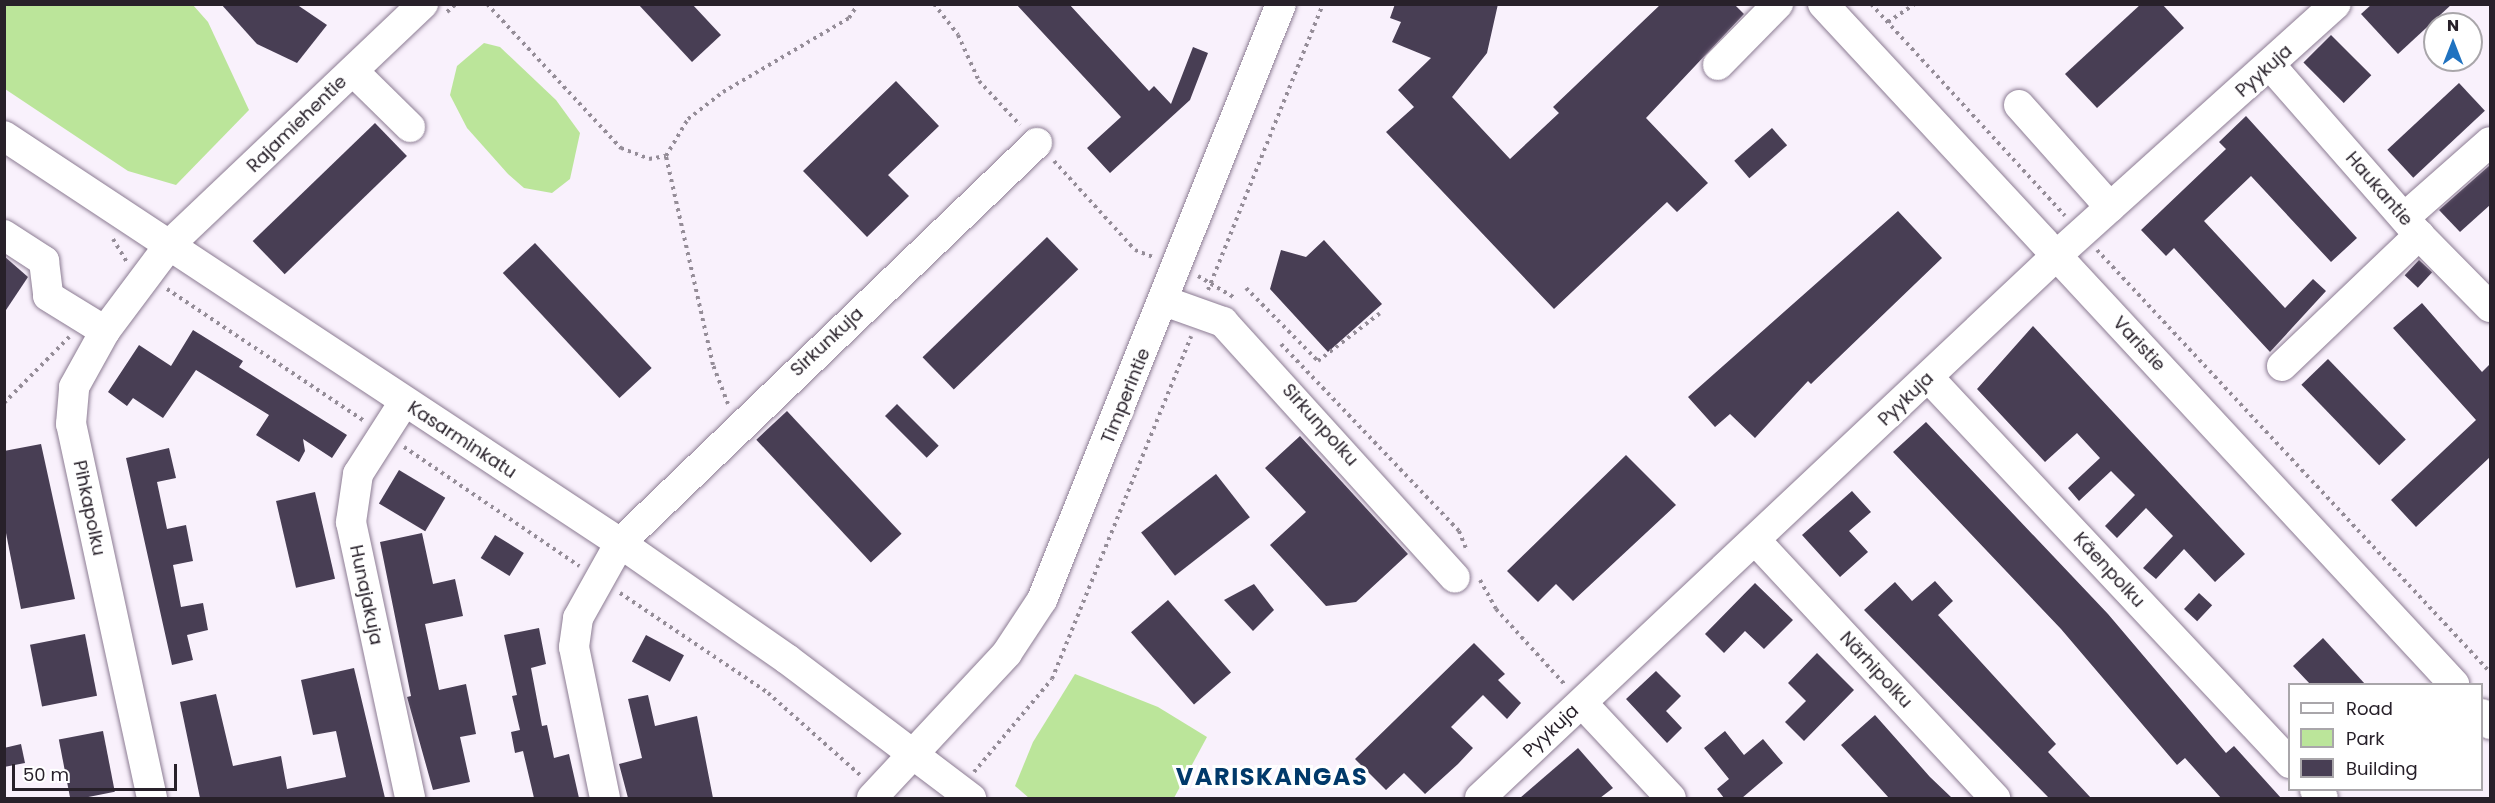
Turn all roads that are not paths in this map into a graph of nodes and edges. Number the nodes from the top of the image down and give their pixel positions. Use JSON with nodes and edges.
{"nodes":[{"id":1,"x":423,"y":4,"type":"edge"},
{"id":2,"x":1281,"y":4,"type":"edge"},
{"id":3,"x":1778,"y":4,"type":"edge"},
{"id":4,"x":1823,"y":4,"type":"edge"},
{"id":5,"x":2337,"y":4,"type":"edge"},
{"id":6,"x":1718,"y":65,"type":"dead end"},
{"id":7,"x":2271,"y":66,"type":"junction"},
{"id":8,"x":353,"y":71,"type":"junction"},
{"id":9,"x":2019,"y":105,"type":"dead end"},
{"id":10,"x":410,"y":127,"type":"dead end"},
{"id":11,"x":4,"y":136,"type":"edge"},
{"id":12,"x":2490,"y":142,"type":"edge"},
{"id":13,"x":1037,"y":143,"type":"road end"},
{"id":14,"x":2110,"y":207,"type":"junction"},
{"id":15,"x":2412,"y":226,"type":"junction"},
{"id":16,"x":4,"y":235,"type":"edge"},
{"id":17,"x":170,"y":244,"type":"junction"},
{"id":18,"x":2057,"y":255,"type":"junction"},
{"id":19,"x":1164,"y":301,"type":"junction"},
{"id":20,"x":2490,"y":307,"type":"edge"},
{"id":21,"x":105,"y":331,"type":"junction"},
{"id":22,"x":2282,"y":366,"type":"dead end"},
{"id":23,"x":1929,"y":378,"type":"junction"},
{"id":24,"x":404,"y":402,"type":"junction"},
{"id":25,"x":1757,"y":542,"type":"junction"},
{"id":26,"x":620,"y":543,"type":"junction"},
{"id":27,"x":1455,"y":578,"type":"dead end"},
{"id":28,"x":2453,"y":683,"type":"edge"},
{"id":29,"x":1582,"y":703,"type":"junction"},
{"id":30,"x":914,"y":752,"type":"junction"},
{"id":31,"x":2288,"y":761,"type":"edge"},
{"id":32,"x":964,"y":792,"type":"edge"},
{"id":33,"x":875,"y":795,"type":"edge"},
{"id":34,"x":152,"y":798,"type":"edge"},
{"id":35,"x":410,"y":798,"type":"edge"},
{"id":36,"x":605,"y":798,"type":"edge"},
{"id":37,"x":1480,"y":798,"type":"edge"},
{"id":38,"x":1671,"y":798,"type":"edge"},
{"id":39,"x":1995,"y":798,"type":"edge"}],
"edges":[{"from":1,"to":8,"type":"street","name":"Rajamiehentie"},
{"from":2,"to":19,"type":"street","name":"Timperintie"},
{"from":3,"to":6,"type":"street"},
{"from":4,"to":18,"type":"street","name":"Varistie"},
{"from":5,"to":7,"type":"street","name":"Pyykuja"},
{"from":7,"to":14,"type":"street","name":"Pyykuja"},
{"from":7,"to":15,"type":"street","name":"Haukantie"},
{"from":8,"to":10,"type":"street"},
{"from":8,"to":17,"type":"street","name":"Rajamiehentie"},
{"from":9,"to":14,"type":"street"},
{"from":11,"to":17,"type":"street","name":"Kasarminkatu"},
{"from":12,"to":15,"type":"street"},
{"from":13,"to":26,"type":"street","name":"Sirkunkuja"},
{"from":14,"to":18,"type":"street","name":"Pyykuja"},
{"from":15,"to":20,"type":"street","name":"Haukantie"},
{"from":15,"to":22,"type":"street"},
{"from":16,"to":21,"type":"street"},
{"from":17,"to":21,"type":"street","name":"Pihkapolku"},
{"from":17,"to":24,"type":"street","name":"Kasarminkatu"},
{"from":18,"to":23,"type":"street","name":"Pyykuja"},
{"from":18,"to":28,"type":"street","name":"Varistie"},
{"from":19,"to":27,"type":"street","name":"Sirkunpolku"},
{"from":19,"to":30,"type":"street","name":"Timperintie"},
{"from":21,"to":34,"type":"street","name":"Pihkapolku"},
{"from":23,"to":25,"type":"street","name":"Pyykuja"},
{"from":23,"to":31,"type":"street","name":"Käenpolku"},
{"from":24,"to":26,"type":"street","name":"Kasarminkatu"},
{"from":24,"to":35,"type":"street","name":"Hunajakuja"},
{"from":25,"to":29,"type":"street","name":"Pyykuja"},
{"from":25,"to":39,"type":"street","name":"Närhipolku"},
{"from":26,"to":30,"type":"street","name":"Kasarminkatu"},
{"from":26,"to":36,"type":"street"},
{"from":29,"to":37,"type":"street","name":"Pyykuja"},
{"from":29,"to":38,"type":"street"},
{"from":30,"to":32,"type":"street","name":"Kasarminkatu"},
{"from":30,"to":33,"type":"street","name":"Timperintie"}]}
